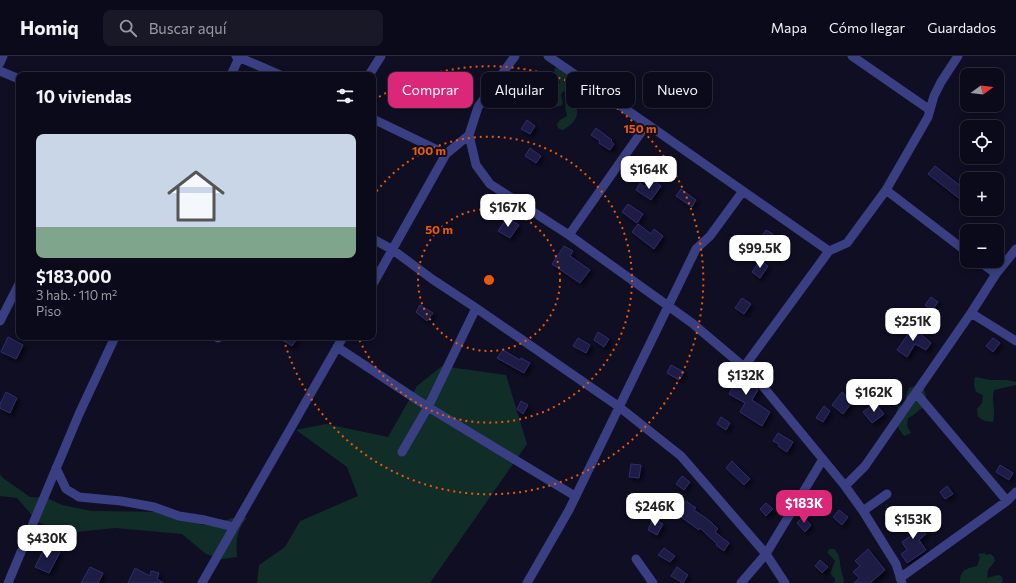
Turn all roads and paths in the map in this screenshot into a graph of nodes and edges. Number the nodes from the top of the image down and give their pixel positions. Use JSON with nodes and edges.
{"nodes":[{"id":1,"x":3,"y":56,"type":"edge"},
{"id":2,"x":381,"y":56,"type":"edge"},
{"id":3,"x":515,"y":56,"type":"edge"},
{"id":4,"x":548,"y":56,"type":"edge"},
{"id":5,"x":852,"y":56,"type":"edge"},
{"id":6,"x":958,"y":56,"type":"edge"},
{"id":7,"x":238,"y":57,"type":"edge"},
{"id":8,"x":0,"y":63,"type":"edge"},
{"id":9,"x":0,"y":71,"type":"edge"},
{"id":10,"x":232,"y":72,"type":"edge"},
{"id":11,"x":273,"y":72,"type":"edge"},
{"id":12,"x":371,"y":72,"type":"edge"},
{"id":13,"x":16,"y":78,"type":"edge"},
{"id":14,"x":930,"y":110,"type":"junction"},
{"id":15,"x":376,"y":120,"type":"edge"},
{"id":16,"x":647,"y":124,"type":"junction"},
{"id":17,"x":469,"y":135,"type":"junction"},
{"id":18,"x":446,"y":154,"type":"junction"},
{"id":19,"x":886,"y":190,"type":"junction"},
{"id":20,"x":743,"y":191,"type":"junction"},
{"id":21,"x":569,"y":235,"type":"junction"},
{"id":22,"x":376,"y":241,"type":"edge"},
{"id":23,"x":960,"y":247,"type":"edge"},
{"id":24,"x":1016,"y":249,"type":"edge"},
{"id":25,"x":393,"y":250,"type":"junction"},
{"id":26,"x":829,"y":251,"type":"junction"},
{"id":27,"x":988,"y":268,"type":"edge"},
{"id":28,"x":996,"y":274,"type":"junction"},
{"id":29,"x":376,"y":279,"type":"edge"},
{"id":30,"x":16,"y":290,"type":"edge"},
{"id":31,"x":669,"y":306,"type":"junction"},
{"id":32,"x":476,"y":308,"type":"junction"},
{"id":33,"x":971,"y":313,"type":"junction"},
{"id":34,"x":0,"y":321,"type":"edge"},
{"id":35,"x":113,"y":340,"type":"edge"},
{"id":36,"x":341,"y":340,"type":"edge"},
{"id":37,"x":1016,"y":341,"type":"edge"},
{"id":38,"x":337,"y":347,"type":"junction"},
{"id":39,"x":744,"y":367,"type":"junction"},
{"id":40,"x":916,"y":393,"type":"junction"},
{"id":41,"x":618,"y":406,"type":"junction"},
{"id":42,"x":428,"y":407,"type":"junction"},
{"id":43,"x":402,"y":452,"type":"dead end"},
{"id":44,"x":823,"y":459,"type":"junction"},
{"id":45,"x":56,"y":468,"type":"junction"},
{"id":46,"x":845,"y":486,"type":"junction"},
{"id":47,"x":887,"y":494,"type":"dead end"},
{"id":48,"x":576,"y":496,"type":"junction"},
{"id":49,"x":1013,"y":497,"type":"edge"},
{"id":50,"x":863,"y":511,"type":"junction"},
{"id":51,"x":234,"y":527,"type":"junction"},
{"id":52,"x":766,"y":554,"type":"junction"},
{"id":53,"x":636,"y":559,"type":"dead end"},
{"id":54,"x":901,"y":580,"type":"edge"},
{"id":55,"x":8,"y":583,"type":"edge"},
{"id":56,"x":202,"y":583,"type":"edge"},
{"id":57,"x":527,"y":583,"type":"edge"},
{"id":58,"x":653,"y":583,"type":"edge"},
{"id":59,"x":742,"y":583,"type":"edge"},
{"id":60,"x":785,"y":583,"type":"edge"}],
"edges":[{"from":1,"to":8,"type":"street"},
{"from":2,"to":12,"type":"street"},
{"from":3,"to":17,"type":"street"},
{"from":4,"to":16,"type":"street"},
{"from":5,"to":14,"type":"street"},
{"from":6,"to":14,"type":"street"},
{"from":7,"to":10,"type":"street"},
{"from":7,"to":11,"type":"street"},
{"from":9,"to":13,"type":"street"},
{"from":14,"to":19,"type":"street"},
{"from":15,"to":18,"type":"street"},
{"from":16,"to":20,"type":"street"},
{"from":16,"to":21,"type":"street"},
{"from":17,"to":18,"type":"street"},
{"from":17,"to":21,"type":"street"},
{"from":18,"to":25,"type":"street"},
{"from":19,"to":23,"type":"street"},
{"from":19,"to":26,"type":"street"},
{"from":20,"to":26,"type":"street"},
{"from":20,"to":31,"type":"street"},
{"from":21,"to":31,"type":"street"},
{"from":22,"to":25,"type":"street"},
{"from":24,"to":28,"type":"street"},
{"from":25,"to":29,"type":"street"},
{"from":25,"to":32,"type":"street"},
{"from":26,"to":39,"type":"street"},
{"from":27,"to":28,"type":"street"},
{"from":28,"to":33,"type":"street"},
{"from":30,"to":34,"type":"street"},
{"from":31,"to":39,"type":"street"},
{"from":31,"to":41,"type":"street"},
{"from":32,"to":41,"type":"street"},
{"from":32,"to":42,"type":"street"},
{"from":33,"to":37,"type":"street"},
{"from":33,"to":40,"type":"street"},
{"from":35,"to":45,"type":"street"},
{"from":36,"to":38,"type":"street"},
{"from":38,"to":42,"type":"street"},
{"from":38,"to":51,"type":"street"},
{"from":39,"to":44,"type":"street"},
{"from":40,"to":46,"type":"street"},
{"from":40,"to":49,"type":"street"},
{"from":41,"to":48,"type":"street"},
{"from":41,"to":52,"type":"street"},
{"from":42,"to":43,"type":"street"},
{"from":42,"to":48,"type":"street"},
{"from":44,"to":46,"type":"street"},
{"from":44,"to":52,"type":"street"},
{"from":45,"to":51,"type":"street"},
{"from":45,"to":55,"type":"street"},
{"from":46,"to":50,"type":"street"},
{"from":47,"to":50,"type":"street"},
{"from":48,"to":57,"type":"street"},
{"from":49,"to":54,"type":"street"},
{"from":50,"to":54,"type":"street"},
{"from":51,"to":56,"type":"street"},
{"from":52,"to":59,"type":"street"},
{"from":52,"to":60,"type":"street"},
{"from":53,"to":58,"type":"street"}]}
